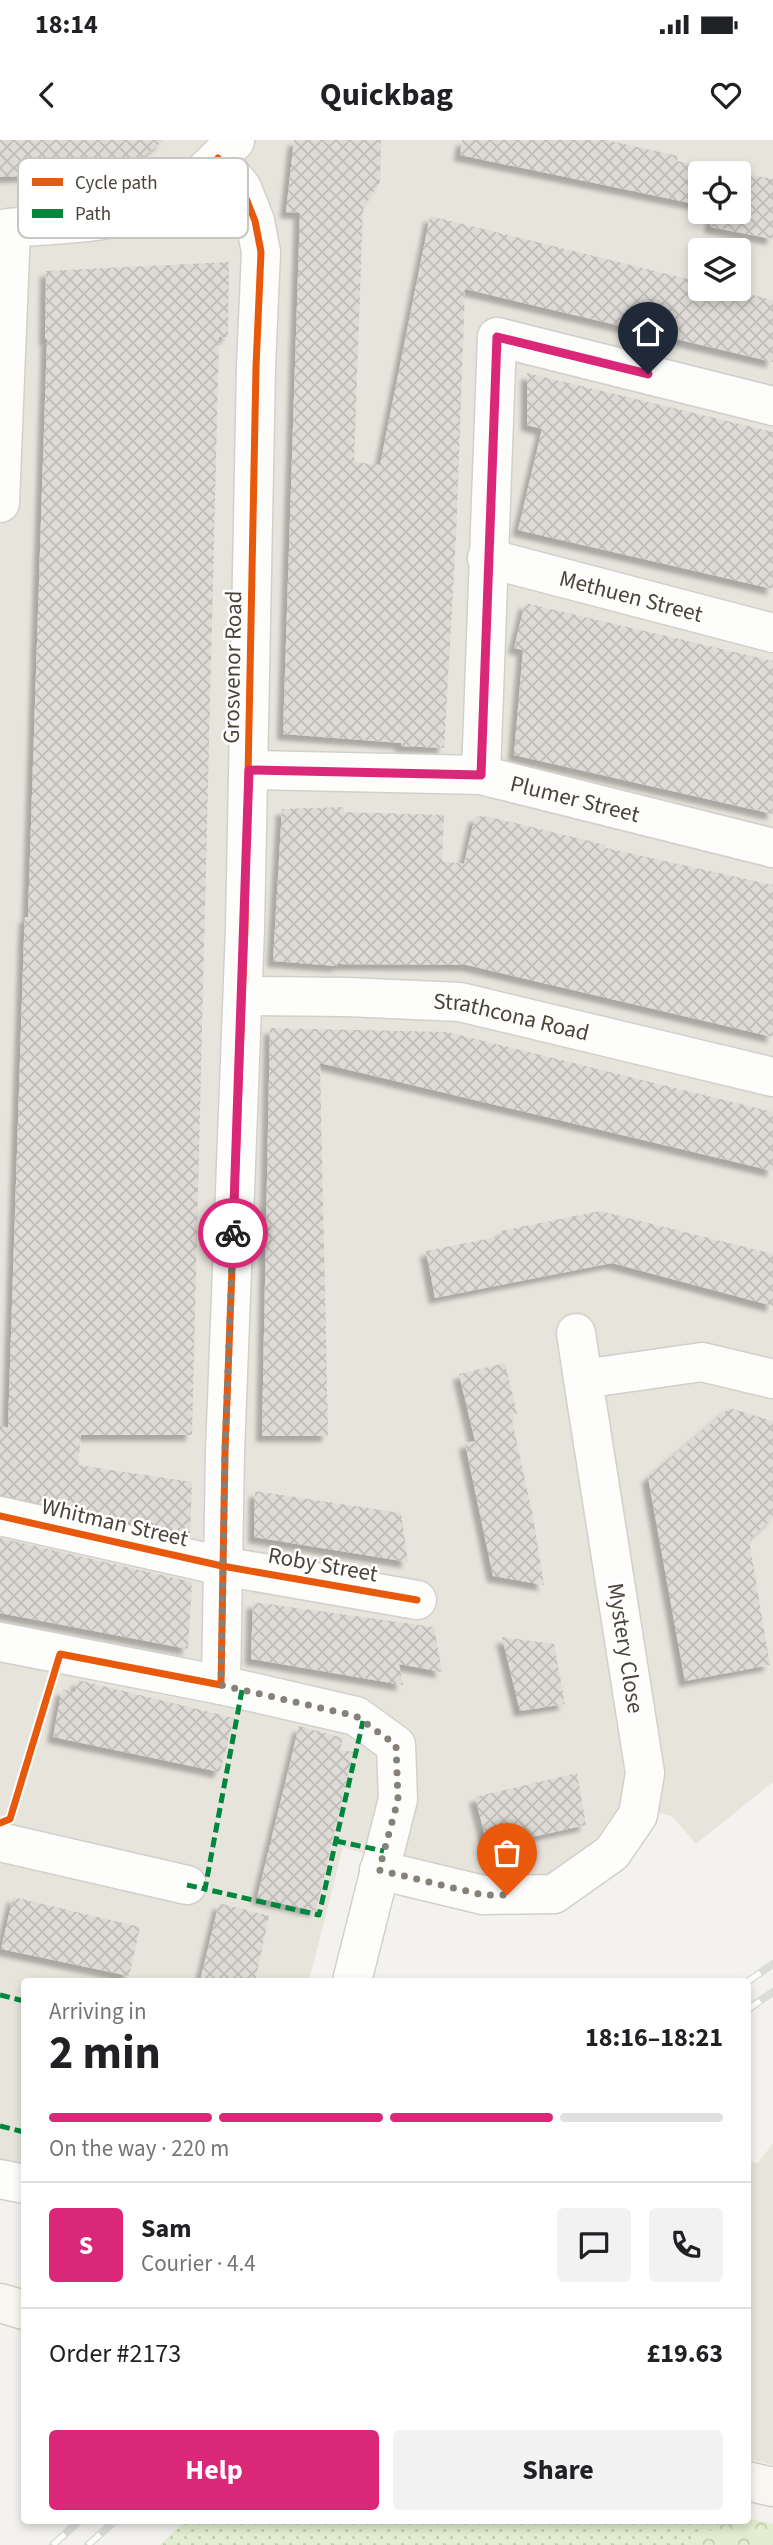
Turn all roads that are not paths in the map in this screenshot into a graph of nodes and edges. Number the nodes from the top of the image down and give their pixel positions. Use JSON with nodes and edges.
{"nodes":[{"id":1,"x":248,"y":203,"type":"edge"},
{"id":2,"x":5,"y":228,"type":"edge"},
{"id":3,"x":773,"y":406,"type":"edge"},
{"id":4,"x":0,"y":503,"type":"edge"},
{"id":5,"x":488,"y":558,"type":"junction"},
{"id":6,"x":773,"y":633,"type":"edge"},
{"id":7,"x":249,"y":770,"type":"junction"},
{"id":8,"x":481,"y":775,"type":"junction"},
{"id":9,"x":773,"y":848,"type":"edge"},
{"id":10,"x":243,"y":996,"type":"junction"},
{"id":11,"x":773,"y":1077,"type":"edge"},
{"id":12,"x":576,"y":1333,"type":"dead end"},
{"id":13,"x":773,"y":1378,"type":"edge"},
{"id":14,"x":583,"y":1379,"type":"junction"},
{"id":15,"x":0,"y":1516,"type":"edge"},
{"id":16,"x":222,"y":1566,"type":"junction"},
{"id":17,"x":417,"y":1600,"type":"dead end"},
{"id":18,"x":0,"y":1642,"type":"edge"},
{"id":19,"x":221,"y":1685,"type":"junction"},
{"id":20,"x":0,"y":1842,"type":"edge"},
{"id":21,"x":379,"y":1870,"type":"junction"},
{"id":22,"x":187,"y":1885,"type":"dead end"},
{"id":23,"x":353,"y":1978,"type":"edge"},
{"id":24,"x":0,"y":2179,"type":"edge"},
{"id":25,"x":21,"y":2183,"type":"edge"},
{"id":26,"x":0,"y":2303,"type":"edge"},
{"id":27,"x":21,"y":2309,"type":"edge"},
{"id":28,"x":751,"y":2482,"type":"edge"},
{"id":29,"x":773,"y":2487,"type":"edge"}],
"edges":[{"from":1,"to":7,"type":"street","name":"Grosvenor Road"},
{"from":2,"to":4,"type":"street"},
{"from":3,"to":5,"type":"street"},
{"from":5,"to":6,"type":"street","name":"Methuen Street"},
{"from":5,"to":8,"type":"street"},
{"from":7,"to":8,"type":"street","name":"Plumer Street"},
{"from":7,"to":10,"type":"street","name":"Grosvenor Road"},
{"from":8,"to":9,"type":"street","name":"Plumer Street"},
{"from":10,"to":11,"type":"street","name":"Strathcona Road"},
{"from":10,"to":16,"type":"street","name":"Grosvenor Road"},
{"from":12,"to":14,"type":"street","name":"Mystery Close"},
{"from":13,"to":14,"type":"street"},
{"from":14,"to":21,"type":"street","name":"Mystery Close"},
{"from":15,"to":16,"type":"street","name":"Whitman Street"},
{"from":16,"to":17,"type":"street","name":"Roby Street"},
{"from":16,"to":19,"type":"street","name":"Grosvenor Road"},
{"from":18,"to":19,"type":"street"},
{"from":19,"to":21,"type":"street"},
{"from":20,"to":22,"type":"street"},
{"from":21,"to":23,"type":"street"},
{"from":24,"to":25,"type":"street"},
{"from":26,"to":27,"type":"main road"},
{"from":28,"to":29,"type":"main road"}]}
